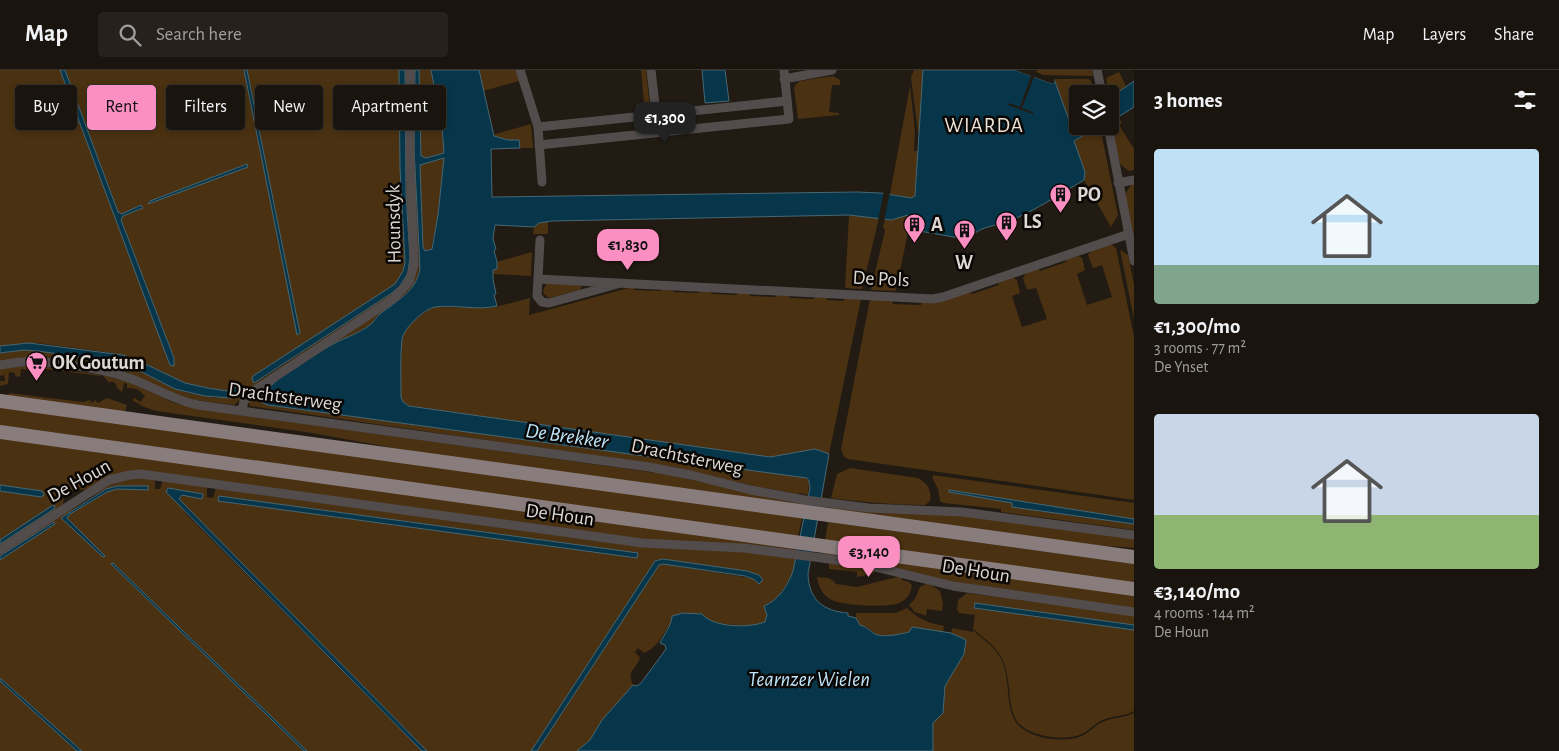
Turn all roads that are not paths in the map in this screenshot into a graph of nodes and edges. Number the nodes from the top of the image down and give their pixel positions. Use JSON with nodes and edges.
{"nodes":[{"id":1,"x":410,"y":70,"type":"edge"},
{"id":2,"x":520,"y":70,"type":"edge"},
{"id":3,"x":651,"y":70,"type":"edge"},
{"id":4,"x":832,"y":70,"type":"edge"},
{"id":5,"x":1097,"y":70,"type":"edge"},
{"id":6,"x":784,"y":74,"type":"edge"},
{"id":7,"x":1100,"y":85,"type":"edge"},
{"id":8,"x":787,"y":101,"type":"junction"},
{"id":9,"x":656,"y":114,"type":"junction"},
{"id":10,"x":538,"y":127,"type":"junction"},
{"id":11,"x":658,"y":132,"type":"junction"},
{"id":12,"x":1110,"y":135,"type":"edge"},
{"id":13,"x":539,"y":145,"type":"junction"},
{"id":14,"x":1134,"y":180,"type":"edge"},
{"id":15,"x":542,"y":182,"type":"dead end"},
{"id":16,"x":1118,"y":183,"type":"junction"},
{"id":17,"x":1129,"y":234,"type":"junction"},
{"id":18,"x":540,"y":240,"type":"dead end"},
{"id":19,"x":1134,"y":261,"type":"edge"},
{"id":20,"x":538,"y":278,"type":"junction"},
{"id":21,"x":621,"y":282,"type":"junction"},
{"id":22,"x":0,"y":365,"type":"edge"},
{"id":23,"x":0,"y":401,"type":"edge"},
{"id":24,"x":242,"y":410,"type":"junction"},
{"id":25,"x":0,"y":432,"type":"edge"},
{"id":26,"x":804,"y":506,"type":"junction"},
{"id":27,"x":831,"y":509,"type":"junction"},
{"id":28,"x":1134,"y":535,"type":"edge"},
{"id":29,"x":796,"y":548,"type":"junction"},
{"id":30,"x":0,"y":550,"type":"edge"},
{"id":31,"x":823,"y":552,"type":"junction"},
{"id":32,"x":1134,"y":557,"type":"edge"},
{"id":33,"x":1134,"y":589,"type":"edge"},
{"id":34,"x":1134,"y":612,"type":"edge"}],
"edges":[{"from":1,"to":24,"type":"street","name":"Hounsdyk"},
{"from":2,"to":10,"type":"street"},
{"from":3,"to":9,"type":"street"},
{"from":4,"to":6,"type":"street"},
{"from":5,"to":7,"type":"street"},
{"from":6,"to":8,"type":"street"},
{"from":8,"to":9,"type":"street"},
{"from":8,"to":11,"type":"street"},
{"from":9,"to":10,"type":"street"},
{"from":9,"to":11,"type":"street"},
{"from":10,"to":13,"type":"street"},
{"from":11,"to":13,"type":"street"},
{"from":12,"to":16,"type":"street"},
{"from":13,"to":15,"type":"street"},
{"from":14,"to":16,"type":"street"},
{"from":16,"to":17,"type":"street"},
{"from":17,"to":19,"type":"street"},
{"from":17,"to":21,"type":"street","name":"De Pols"},
{"from":18,"to":20,"type":"street","name":"De Pols"},
{"from":20,"to":21,"type":"street","name":"De Pols"},
{"from":20,"to":21,"type":"street","name":"De Pols"},
{"from":22,"to":24,"type":"street","name":"Drachtsterweg"},
{"from":23,"to":26,"type":"main road","name":"Drachtsterweg"},
{"from":24,"to":26,"type":"street","name":"Drachtsterweg"},
{"from":25,"to":29,"type":"main road"},
{"from":26,"to":27,"type":"main road","name":"Drachtsterweg"},
{"from":27,"to":28,"type":"street","name":"Drachtsterweg"},
{"from":27,"to":32,"type":"main road","name":"Drachtsterweg"},
{"from":29,"to":30,"type":"street","name":"De Houn"},
{"from":29,"to":31,"type":"main road"},
{"from":31,"to":33,"type":"main road"},
{"from":31,"to":34,"type":"street","name":"De Houn"}]}
